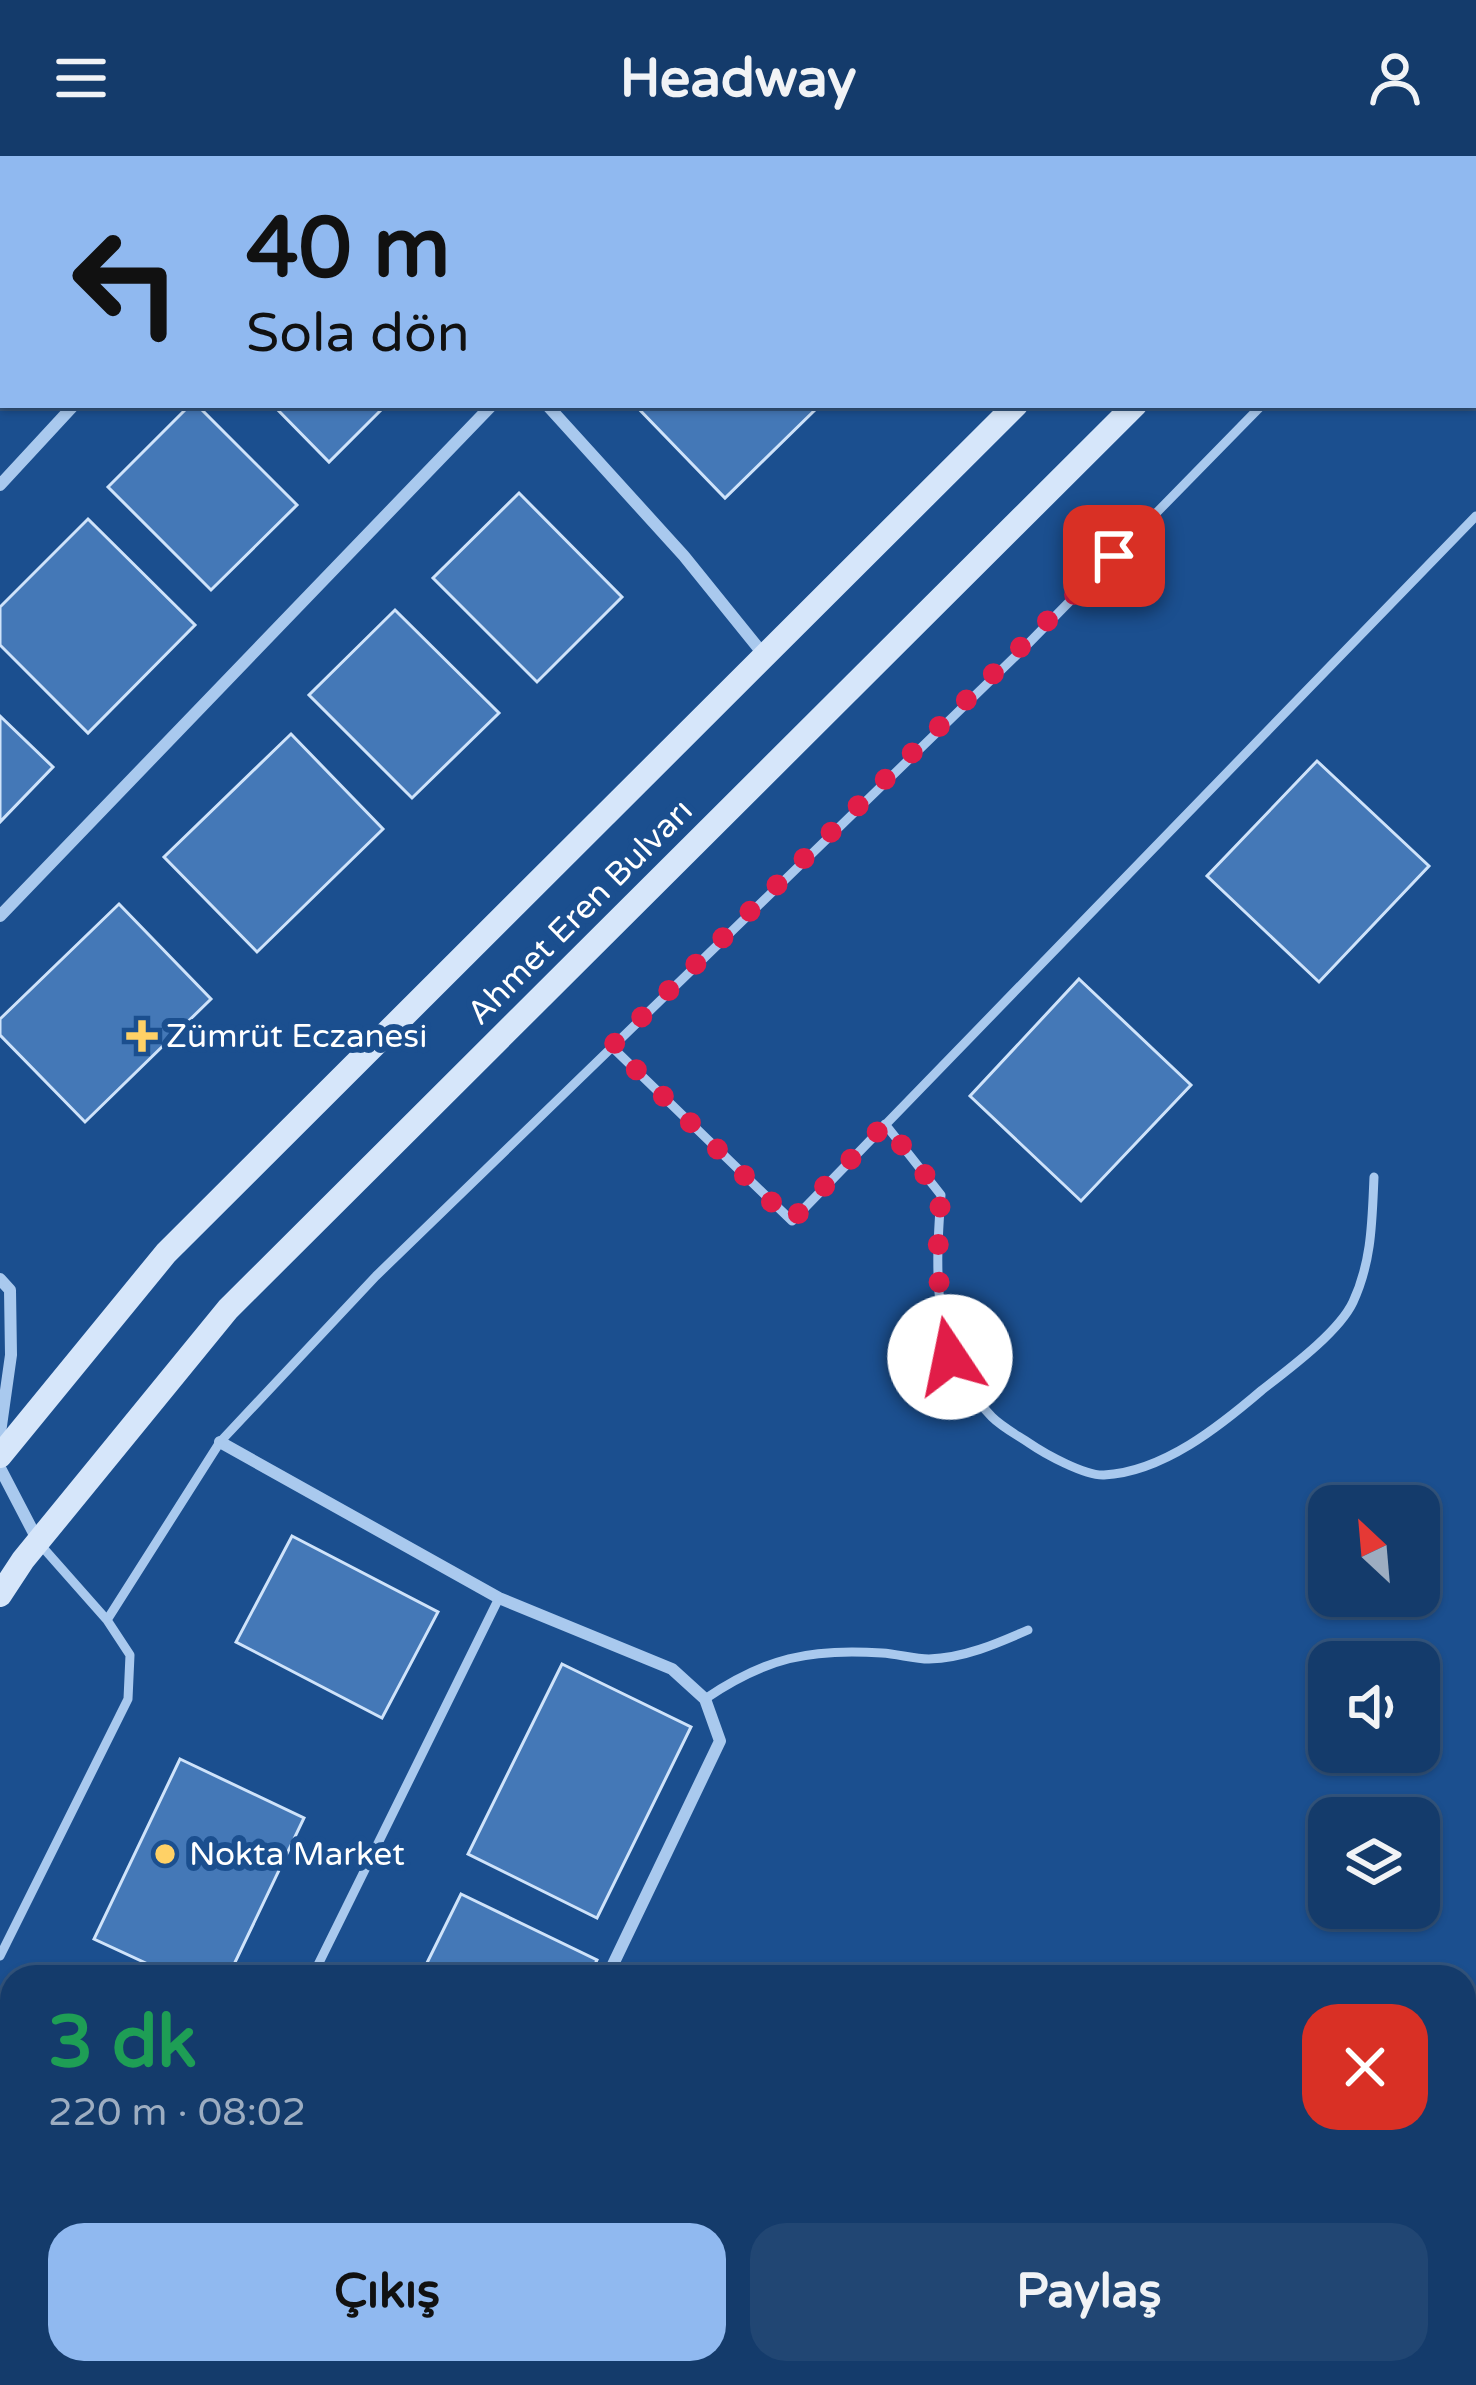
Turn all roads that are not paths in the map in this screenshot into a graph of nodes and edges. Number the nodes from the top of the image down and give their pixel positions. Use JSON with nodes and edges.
{"nodes":[{"id":1,"x":71,"y":408,"type":"edge"},
{"id":2,"x":489,"y":408,"type":"edge"},
{"id":3,"x":550,"y":408,"type":"edge"},
{"id":4,"x":1013,"y":408,"type":"edge"},
{"id":5,"x":1132,"y":408,"type":"edge"},
{"id":6,"x":1259,"y":408,"type":"edge"},
{"id":7,"x":0,"y":484,"type":"edge"},
{"id":8,"x":1476,"y":516,"type":"edge"},
{"id":9,"x":765,"y":656,"type":"junction"},
{"id":10,"x":0,"y":916,"type":"edge"},
{"id":11,"x":612,"y":1046,"type":"junction"},
{"id":12,"x":885,"y":1124,"type":"junction"},
{"id":13,"x":1374,"y":1177,"type":"dead end"},
{"id":14,"x":0,"y":1279,"type":"edge"},
{"id":15,"x":1,"y":1421,"type":"edge"},
{"id":16,"x":0,"y":1432,"type":"edge"},
{"id":17,"x":220,"y":1442,"type":"junction"},
{"id":18,"x":0,"y":1456,"type":"edge"},
{"id":19,"x":0,"y":1468,"type":"edge"},
{"id":20,"x":38,"y":1542,"type":"junction"},
{"id":21,"x":0,"y":1595,"type":"edge"},
{"id":22,"x":499,"y":1598,"type":"junction"},
{"id":23,"x":107,"y":1620,"type":"junction"},
{"id":24,"x":1028,"y":1630,"type":"dead end"},
{"id":25,"x":705,"y":1699,"type":"junction"},
{"id":26,"x":0,"y":1956,"type":"edge"},
{"id":27,"x":319,"y":1965,"type":"edge"},
{"id":28,"x":613,"y":1965,"type":"edge"}],
"edges":[{"from":1,"to":7,"type":"street"},
{"from":2,"to":10,"type":"street"},
{"from":3,"to":9,"type":"street"},
{"from":4,"to":9,"type":"main road","name":"Ahmet Eren Bulvarı"},
{"from":5,"to":20,"type":"main road","name":"Ahmet Eren Bulvarı"},
{"from":6,"to":11,"type":"lane"},
{"from":8,"to":12,"type":"lane"},
{"from":9,"to":18,"type":"main road","name":"Ahmet Eren Bulvarı"},
{"from":11,"to":12,"type":"lane"},
{"from":11,"to":17,"type":"lane"},
{"from":12,"to":13,"type":"lane"},
{"from":14,"to":15,"type":"street"},
{"from":15,"to":16,"type":"street"},
{"from":17,"to":22,"type":"street"},
{"from":17,"to":23,"type":"lane"},
{"from":19,"to":20,"type":"street"},
{"from":20,"to":21,"type":"main road","name":"Ahmet Eren Bulvarı"},
{"from":20,"to":23,"type":"lane"},
{"from":22,"to":25,"type":"street"},
{"from":22,"to":27,"type":"lane"},
{"from":23,"to":26,"type":"lane"},
{"from":24,"to":25,"type":"lane"},
{"from":25,"to":28,"type":"street"}]}
